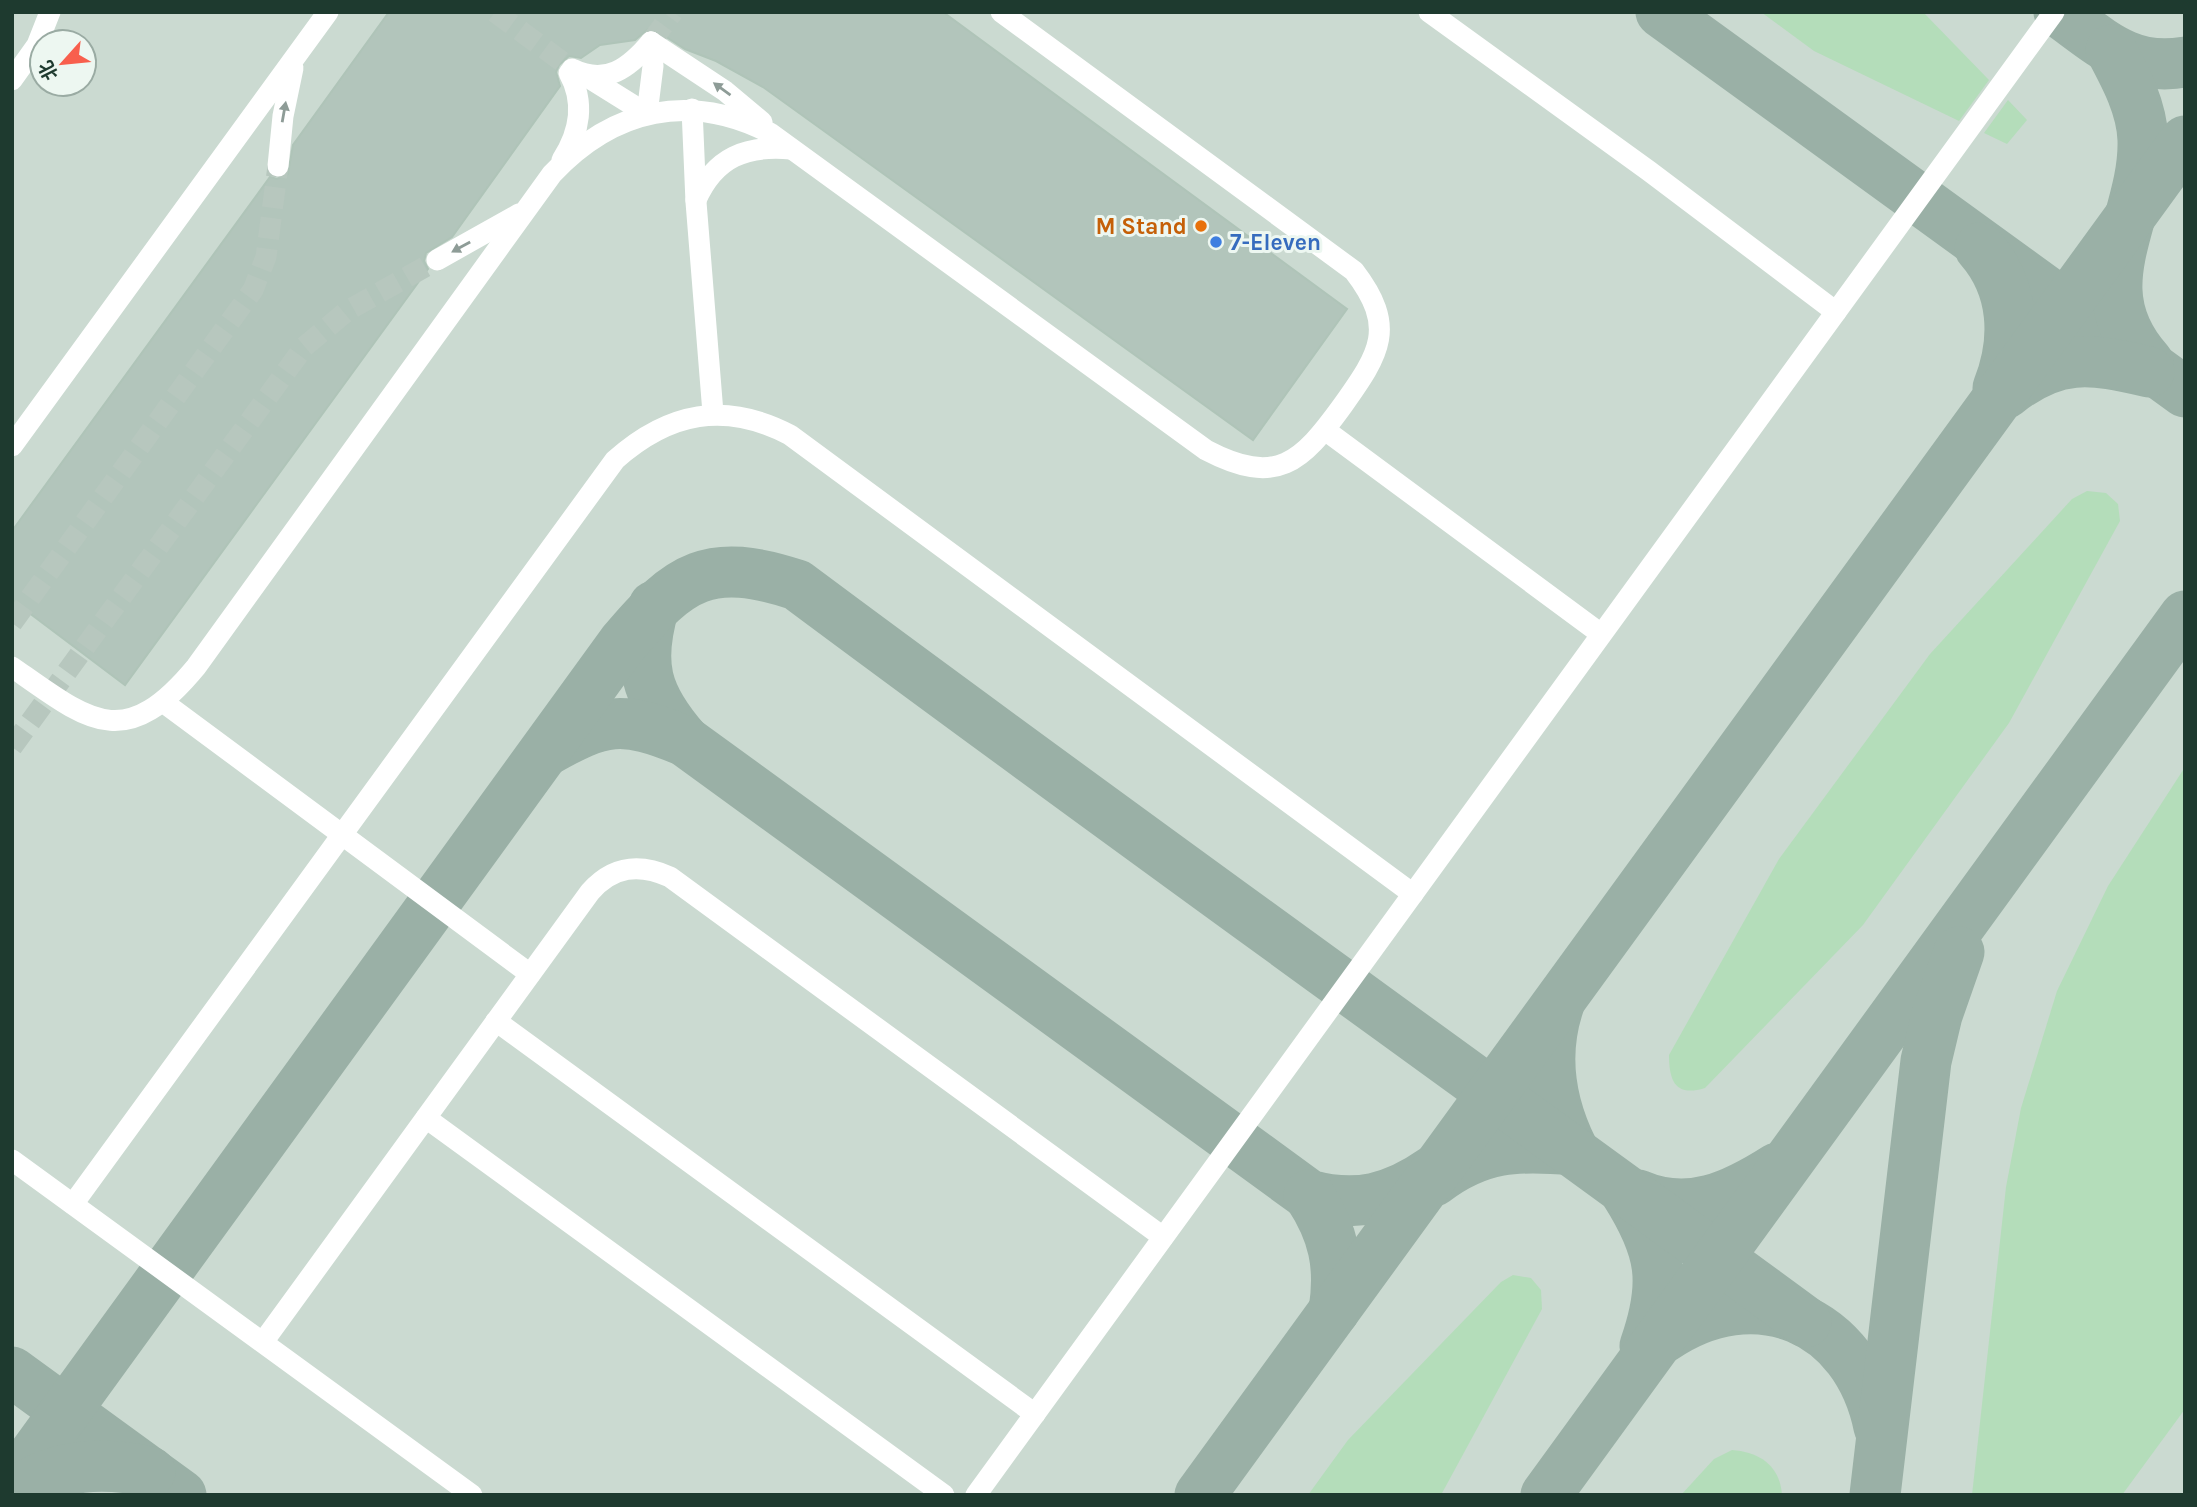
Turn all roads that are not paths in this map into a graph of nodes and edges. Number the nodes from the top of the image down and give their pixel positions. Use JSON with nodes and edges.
{"nodes":[{"id":1,"x":50,"y":12,"type":"edge"},
{"id":2,"x":308,"y":12,"type":"edge"},
{"id":3,"x":328,"y":12,"type":"edge"},
{"id":4,"x":1001,"y":12,"type":"edge"},
{"id":5,"x":1429,"y":12,"type":"edge"},
{"id":6,"x":2054,"y":12,"type":"edge"},
{"id":7,"x":651,"y":41,"type":"junction"},
{"id":8,"x":298,"y":55,"type":"junction"},
{"id":9,"x":575,"y":72,"type":"junction"},
{"id":10,"x":12,"y":79,"type":"edge"},
{"id":11,"x":692,"y":109,"type":"junction"},
{"id":12,"x":647,"y":114,"type":"junction"},
{"id":13,"x":793,"y":149,"type":"junction"},
{"id":14,"x":278,"y":166,"type":"tunnel mouth"},
{"id":15,"x":552,"y":174,"type":"junction"},
{"id":16,"x":696,"y":202,"type":"junction"},
{"id":17,"x":527,"y":209,"type":"junction"},
{"id":18,"x":437,"y":260,"type":"tunnel mouth"},
{"id":19,"x":1836,"y":312,"type":"junction"},
{"id":20,"x":713,"y":413,"type":"junction"},
{"id":21,"x":1325,"y":430,"type":"junction"},
{"id":22,"x":12,"y":446,"type":"edge"},
{"id":23,"x":1601,"y":635,"type":"junction"},
{"id":24,"x":12,"y":667,"type":"edge"},
{"id":25,"x":163,"y":702,"type":"junction"},
{"id":26,"x":342,"y":834,"type":"junction"},
{"id":27,"x":1413,"y":894,"type":"junction"},
{"id":28,"x":530,"y":974,"type":"junction"},
{"id":29,"x":496,"y":1021,"type":"junction"},
{"id":30,"x":426,"y":1118,"type":"junction"},
{"id":31,"x":12,"y":1160,"type":"edge"},
{"id":32,"x":73,"y":1204,"type":"junction"},
{"id":33,"x":1163,"y":1237,"type":"junction"},
{"id":34,"x":263,"y":1342,"type":"junction"},
{"id":35,"x":1035,"y":1414,"type":"junction"},
{"id":36,"x":472,"y":1495,"type":"edge"},
{"id":37,"x":944,"y":1495,"type":"edge"},
{"id":38,"x":976,"y":1495,"type":"edge"}],
"edges":[{"from":1,"to":10,"type":"lane"},
{"from":2,"to":8,"type":"lane"},
{"from":3,"to":8,"type":"lane"},
{"from":4,"to":21,"type":"lane"},
{"from":5,"to":19,"type":"lane"},
{"from":6,"to":19,"type":"lane"},
{"from":7,"to":9,"type":"lane"},
{"from":7,"to":12,"type":"lane"},
{"from":13,"to":7,"type":"lane","one_way":true},
{"from":14,"to":8,"type":"lane","one_way":true},
{"from":8,"to":22,"type":"lane"},
{"from":9,"to":12,"type":"lane"},
{"from":9,"to":15,"type":"lane"},
{"from":11,"to":12,"type":"lane"},
{"from":11,"to":13,"type":"lane"},
{"from":11,"to":16,"type":"lane"},
{"from":12,"to":15,"type":"lane"},
{"from":13,"to":16,"type":"lane"},
{"from":13,"to":21,"type":"lane"},
{"from":15,"to":17,"type":"lane"},
{"from":16,"to":20,"type":"lane"},
{"from":17,"to":18,"type":"lane","one_way":true},
{"from":17,"to":25,"type":"lane"},
{"from":19,"to":23,"type":"lane"},
{"from":20,"to":26,"type":"lane"},
{"from":20,"to":27,"type":"lane"},
{"from":21,"to":23,"type":"lane"},
{"from":23,"to":27,"type":"lane"},
{"from":24,"to":25,"type":"lane"},
{"from":25,"to":26,"type":"lane"},
{"from":26,"to":28,"type":"lane"},
{"from":26,"to":32,"type":"lane"},
{"from":27,"to":33,"type":"lane"},
{"from":28,"to":29,"type":"lane"},
{"from":28,"to":33,"type":"lane"},
{"from":29,"to":30,"type":"lane"},
{"from":29,"to":35,"type":"lane"},
{"from":30,"to":34,"type":"lane"},
{"from":30,"to":37,"type":"lane"},
{"from":31,"to":32,"type":"lane"},
{"from":32,"to":34,"type":"lane"},
{"from":33,"to":35,"type":"lane"},
{"from":34,"to":36,"type":"lane"},
{"from":35,"to":38,"type":"lane"}]}
